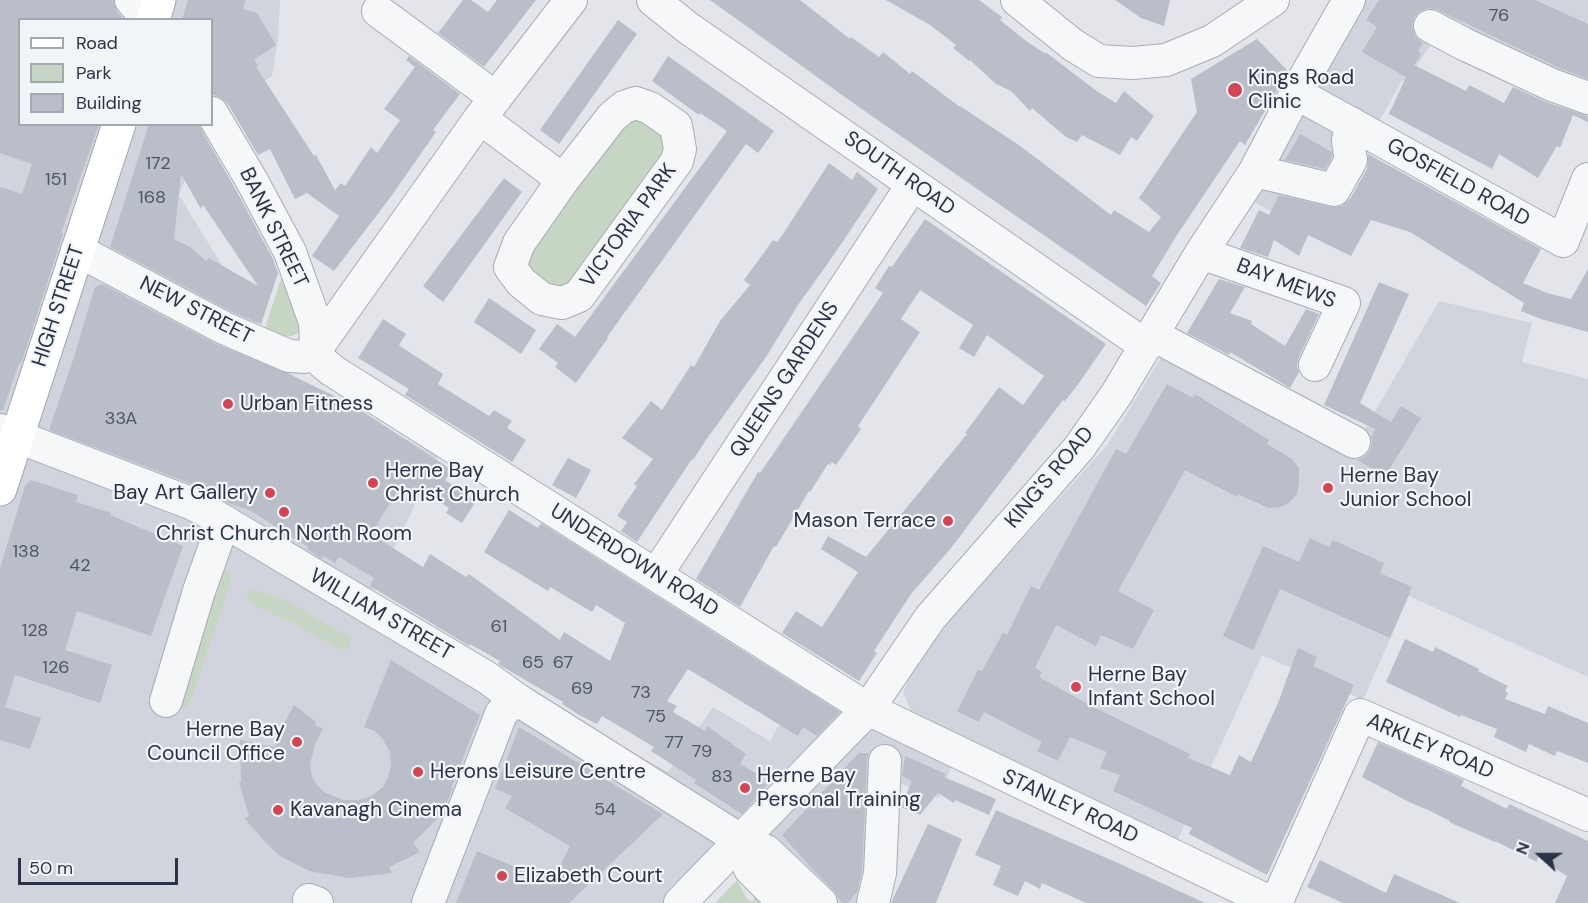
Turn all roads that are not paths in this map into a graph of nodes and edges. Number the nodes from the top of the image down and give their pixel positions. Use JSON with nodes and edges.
{"nodes":[{"id":1,"x":131,"y":0,"type":"edge"},
{"id":2,"x":159,"y":0,"type":"edge"},
{"id":3,"x":571,"y":0,"type":"edge"},
{"id":4,"x":653,"y":0,"type":"edge"},
{"id":5,"x":1017,"y":0,"type":"edge"},
{"id":6,"x":1273,"y":0,"type":"edge"},
{"id":7,"x":1349,"y":0,"type":"edge"},
{"id":8,"x":378,"y":11,"type":"dead end"},
{"id":9,"x":149,"y":18,"type":"edge"},
{"id":10,"x":152,"y":18,"type":"edge"},
{"id":11,"x":1430,"y":26,"type":"dead end"},
{"id":12,"x":1296,"y":93,"type":"junction"},
{"id":13,"x":1588,"y":98,"type":"edge"},
{"id":14,"x":488,"y":108,"type":"junction"},
{"id":15,"x":213,"y":115,"type":"edge"},
{"id":16,"x":1351,"y":123,"type":"junction"},
{"id":17,"x":118,"y":126,"type":"edge"},
{"id":18,"x":1255,"y":171,"type":"junction"},
{"id":19,"x":562,"y":180,"type":"junction"},
{"id":20,"x":1588,"y":180,"type":"edge"},
{"id":21,"x":913,"y":184,"type":"junction"},
{"id":22,"x":77,"y":250,"type":"junction"},
{"id":23,"x":1201,"y":253,"type":"junction"},
{"id":24,"x":1149,"y":340,"type":"junction"},
{"id":25,"x":316,"y":349,"type":"junction"},
{"id":26,"x":1315,"y":365,"type":"dead end"},
{"id":27,"x":8,"y":432,"type":"edge"},
{"id":28,"x":1354,"y":442,"type":"dead end"},
{"id":29,"x":0,"y":489,"type":"edge"},
{"id":30,"x":224,"y":521,"type":"junction"},
{"id":31,"x":657,"y":575,"type":"junction"},
{"id":32,"x":518,"y":700,"type":"junction"},
{"id":33,"x":166,"y":701,"type":"dead end"},
{"id":34,"x":867,"y":709,"type":"junction"},
{"id":35,"x":885,"y":761,"type":"dead end"},
{"id":36,"x":1588,"y":815,"type":"edge"},
{"id":37,"x":742,"y":841,"type":"junction"},
{"id":38,"x":428,"y":903,"type":"edge"},
{"id":39,"x":680,"y":903,"type":"edge"},
{"id":40,"x":784,"y":903,"type":"edge"},
{"id":41,"x":821,"y":903,"type":"edge"},
{"id":42,"x":873,"y":903,"type":"edge"},
{"id":43,"x":1274,"y":903,"type":"edge"}],
"edges":[{"from":1,"to":9,"type":"street"},
{"from":2,"to":10,"type":"main road"},
{"from":3,"to":14,"type":"street"},
{"from":4,"to":21,"type":"street","name":"SOUTH ROAD"},
{"from":5,"to":6,"type":"street"},
{"from":7,"to":12,"type":"street","name":"KING'S ROAD"},
{"from":8,"to":14,"type":"street"},
{"from":11,"to":13,"type":"street"},
{"from":12,"to":16,"type":"street","name":"GOSFIELD ROAD"},
{"from":12,"to":18,"type":"street","name":"KING'S ROAD"},
{"from":14,"to":19,"type":"street"},
{"from":14,"to":25,"type":"street"},
{"from":15,"to":25,"type":"street","name":"BANK STREET"},
{"from":16,"to":18,"type":"street"},
{"from":16,"to":20,"type":"street","name":"GOSFIELD ROAD"},
{"from":17,"to":22,"type":"main road","name":"HIGH STREET"},
{"from":18,"to":23,"type":"street","name":"KING'S ROAD"},
{"from":19,"to":19,"type":"street","name":"VICTORIA PARK"},
{"from":21,"to":24,"type":"street","name":"SOUTH ROAD"},
{"from":21,"to":31,"type":"street","name":"QUEENS GARDENS"},
{"from":22,"to":25,"type":"street","name":"NEW STREET"},
{"from":22,"to":27,"type":"main road","name":"HIGH STREET"},
{"from":23,"to":24,"type":"street","name":"KING'S ROAD"},
{"from":23,"to":26,"type":"street","name":"BAY MEWS"},
{"from":24,"to":28,"type":"street","name":"SOUTH ROAD"},
{"from":24,"to":34,"type":"street","name":"KING'S ROAD"},
{"from":25,"to":31,"type":"street","name":"UNDERDOWN ROAD"},
{"from":27,"to":29,"type":"main road","name":"HIGH STREET"},
{"from":27,"to":30,"type":"street","name":"WILLIAM STREET"},
{"from":30,"to":32,"type":"street","name":"WILLIAM STREET"},
{"from":30,"to":33,"type":"street"},
{"from":31,"to":34,"type":"street","name":"UNDERDOWN ROAD"},
{"from":32,"to":37,"type":"street","name":"WILLIAM STREET"},
{"from":32,"to":38,"type":"street"},
{"from":34,"to":37,"type":"street","name":"KING'S ROAD"},
{"from":34,"to":43,"type":"street","name":"STANLEY ROAD"},
{"from":35,"to":42,"type":"street"},
{"from":36,"to":43,"type":"street","name":"ARKLEY ROAD"},
{"from":37,"to":39,"type":"street","name":"KING'S ROAD"},
{"from":37,"to":40,"type":"street"},
{"from":37,"to":41,"type":"street","name":"WILLIAM STREET"}]}
